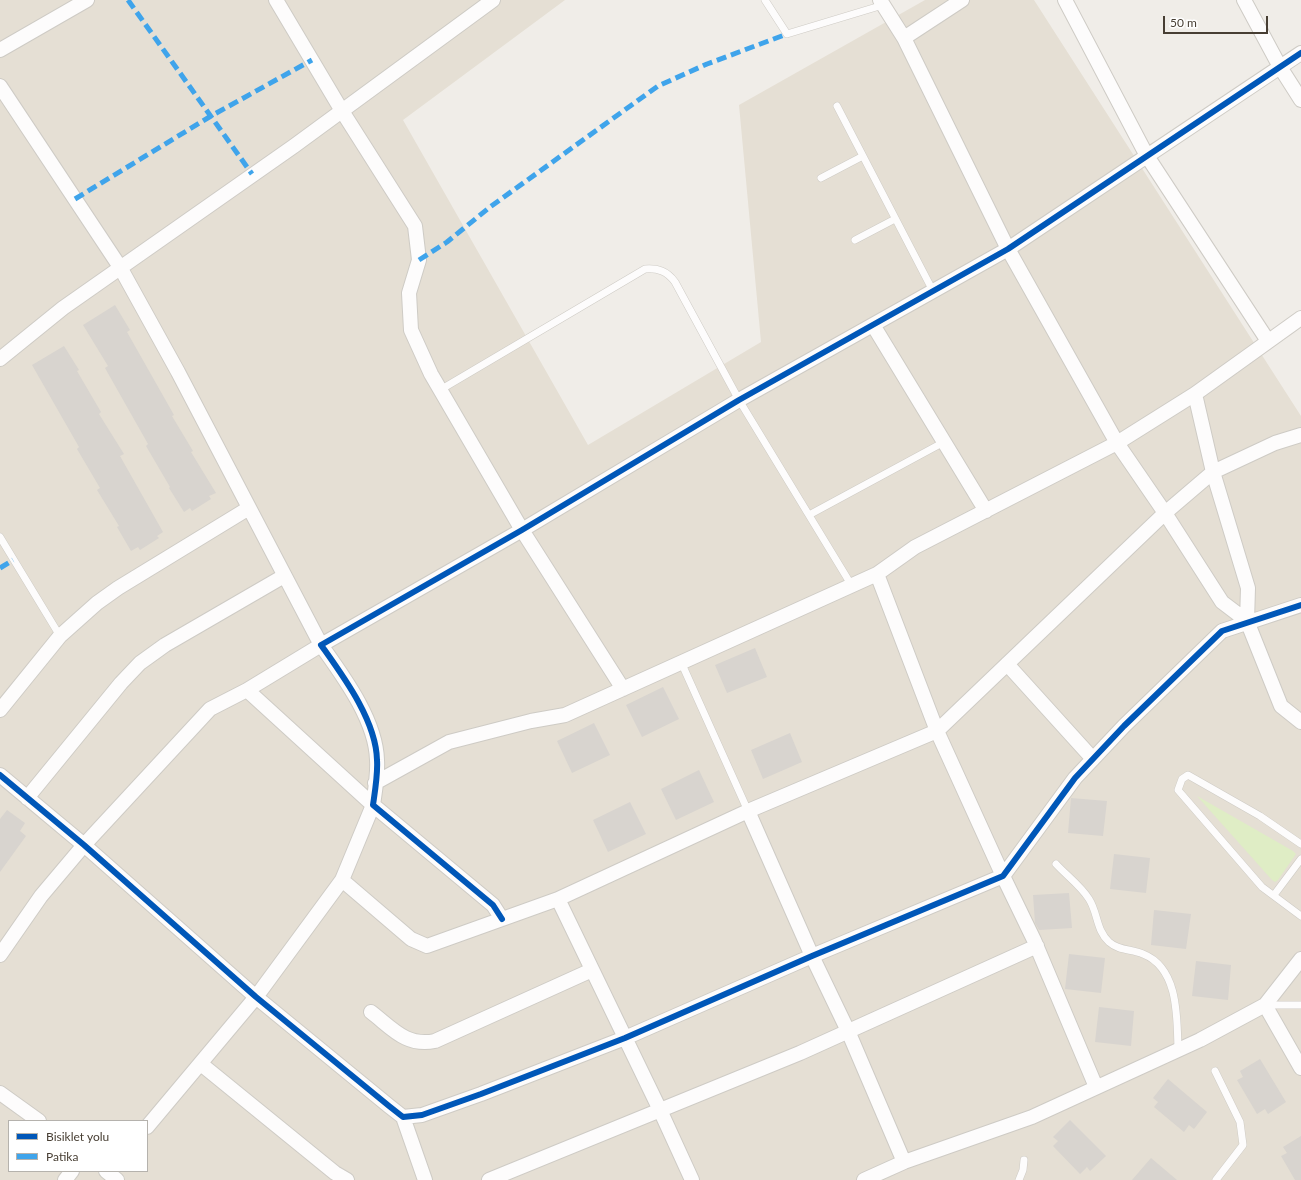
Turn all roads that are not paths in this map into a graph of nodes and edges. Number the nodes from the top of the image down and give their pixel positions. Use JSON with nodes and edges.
{"nodes":[{"id":1,"x":87,"y":0,"type":"edge"},
{"id":2,"x":276,"y":0,"type":"edge"},
{"id":3,"x":493,"y":0,"type":"edge"},
{"id":4,"x":765,"y":0,"type":"edge"},
{"id":5,"x":962,"y":0,"type":"edge"},
{"id":6,"x":1065,"y":0,"type":"edge"},
{"id":7,"x":1244,"y":0,"type":"edge"},
{"id":8,"x":882,"y":3,"type":"edge"},
{"id":9,"x":904,"y":38,"type":"junction"},
{"id":10,"x":0,"y":50,"type":"edge"},
{"id":11,"x":1301,"y":53,"type":"edge"},
{"id":12,"x":1280,"y":67,"type":"junction"},
{"id":13,"x":0,"y":86,"type":"edge"},
{"id":14,"x":1301,"y":100,"type":"edge"},
{"id":15,"x":837,"y":106,"type":"dead end"},
{"id":16,"x":342,"y":111,"type":"junction"},
{"id":17,"x":863,"y":156,"type":"junction"},
{"id":18,"x":1147,"y":156,"type":"junction"},
{"id":19,"x":821,"y":178,"type":"dead end"},
{"id":20,"x":895,"y":219,"type":"junction"},
{"id":21,"x":855,"y":240,"type":"dead end"},
{"id":22,"x":1008,"y":249,"type":"junction"},
{"id":23,"x":120,"y":267,"type":"junction"},
{"id":24,"x":933,"y":291,"type":"junction"},
{"id":25,"x":1301,"y":318,"type":"edge"},
{"id":26,"x":873,"y":325,"type":"junction"},
{"id":27,"x":1268,"y":341,"type":"junction"},
{"id":28,"x":0,"y":359,"type":"edge"},
{"id":29,"x":440,"y":390,"type":"junction"},
{"id":30,"x":1195,"y":394,"type":"junction"},
{"id":31,"x":739,"y":400,"type":"junction"},
{"id":32,"x":1301,"y":435,"type":"edge"},
{"id":33,"x":944,"y":442,"type":"junction"},
{"id":34,"x":1117,"y":443,"type":"junction"},
{"id":35,"x":1213,"y":472,"type":"junction"},
{"id":36,"x":249,"y":508,"type":"junction"},
{"id":37,"x":986,"y":510,"type":"junction"},
{"id":38,"x":1165,"y":513,"type":"junction"},
{"id":39,"x":809,"y":515,"type":"junction"},
{"id":40,"x":522,"y":530,"type":"junction"},
{"id":41,"x":0,"y":537,"type":"edge"},
{"id":42,"x":877,"y":574,"type":"junction"},
{"id":43,"x":284,"y":576,"type":"junction"},
{"id":44,"x":852,"y":586,"type":"junction"},
{"id":45,"x":1301,"y":605,"type":"edge"},
{"id":46,"x":1247,"y":621,"type":"junction"},
{"id":47,"x":60,"y":636,"type":"junction"},
{"id":48,"x":321,"y":645,"type":"junction"},
{"id":49,"x":681,"y":662,"type":"junction"},
{"id":50,"x":1007,"y":664,"type":"junction"},
{"id":51,"x":623,"y":688,"type":"junction"},
{"id":52,"x":247,"y":690,"type":"junction"},
{"id":53,"x":0,"y":710,"type":"edge"},
{"id":54,"x":1301,"y":722,"type":"edge"},
{"id":55,"x":937,"y":731,"type":"junction"},
{"id":56,"x":1093,"y":759,"type":"junction"},
{"id":57,"x":0,"y":775,"type":"edge"},
{"id":58,"x":375,"y":783,"type":"junction"},
{"id":59,"x":27,"y":798,"type":"junction"},
{"id":60,"x":373,"y":805,"type":"junction"},
{"id":61,"x":748,"y":811,"type":"junction"},
{"id":62,"x":1301,"y":844,"type":"edge"},
{"id":63,"x":84,"y":845,"type":"junction"},
{"id":64,"x":1301,"y":859,"type":"edge"},
{"id":65,"x":1056,"y":864,"type":"dead end"},
{"id":66,"x":1002,"y":876,"type":"junction"},
{"id":67,"x":342,"y":880,"type":"junction"},
{"id":68,"x":1274,"y":895,"type":"junction"},
{"id":69,"x":558,"y":899,"type":"junction"},
{"id":70,"x":1301,"y":916,"type":"edge"},
{"id":71,"x":502,"y":919,"type":"junction"},
{"id":72,"x":1037,"y":946,"type":"junction"},
{"id":73,"x":0,"y":955,"type":"edge"},
{"id":74,"x":812,"y":956,"type":"junction"},
{"id":75,"x":1301,"y":959,"type":"edge"},
{"id":76,"x":592,"y":970,"type":"junction"},
{"id":77,"x":256,"y":997,"type":"junction"},
{"id":78,"x":1265,"y":1005,"type":"junction"},
{"id":79,"x":1301,"y":1005,"type":"edge"},
{"id":80,"x":371,"y":1012,"type":"dead end"},
{"id":81,"x":848,"y":1031,"type":"junction"},
{"id":82,"x":625,"y":1038,"type":"junction"},
{"id":83,"x":1178,"y":1050,"type":"junction"},
{"id":84,"x":201,"y":1064,"type":"junction"},
{"id":85,"x":1301,"y":1068,"type":"edge"},
{"id":86,"x":1215,"y":1071,"type":"dead end"},
{"id":87,"x":1096,"y":1087,"type":"junction"},
{"id":88,"x":0,"y":1093,"type":"edge"},
{"id":89,"x":660,"y":1110,"type":"junction"},
{"id":90,"x":403,"y":1117,"type":"junction"},
{"id":91,"x":38,"y":1120,"type":"edge"},
{"id":92,"x":148,"y":1126,"type":"edge"},
{"id":93,"x":1024,"y":1160,"type":"dead end"},
{"id":94,"x":904,"y":1162,"type":"junction"},
{"id":95,"x":71,"y":1172,"type":"edge"},
{"id":96,"x":65,"y":1180,"type":"edge"},
{"id":97,"x":347,"y":1180,"type":"edge"},
{"id":98,"x":425,"y":1180,"type":"edge"},
{"id":99,"x":489,"y":1180,"type":"edge"},
{"id":100,"x":692,"y":1180,"type":"edge"},
{"id":101,"x":864,"y":1180,"type":"edge"},
{"id":102,"x":1019,"y":1180,"type":"edge"},
{"id":103,"x":1216,"y":1180,"type":"edge"}],
"edges":[{"from":1,"to":10,"type":"street"},
{"from":2,"to":16,"type":"street"},
{"from":3,"to":16,"type":"street"},
{"from":4,"to":8,"type":"lane"},
{"from":5,"to":9,"type":"street"},
{"from":6,"to":18,"type":"street"},
{"from":7,"to":12,"type":"street"},
{"from":8,"to":9,"type":"street"},
{"from":9,"to":22,"type":"street"},
{"from":11,"to":12,"type":"street"},
{"from":12,"to":14,"type":"street"},
{"from":12,"to":18,"type":"street"},
{"from":13,"to":23,"type":"street"},
{"from":15,"to":17,"type":"lane"},
{"from":16,"to":23,"type":"street"},
{"from":16,"to":29,"type":"street"},
{"from":17,"to":19,"type":"lane"},
{"from":17,"to":20,"type":"lane"},
{"from":18,"to":22,"type":"street"},
{"from":18,"to":27,"type":"street"},
{"from":20,"to":21,"type":"lane"},
{"from":20,"to":24,"type":"lane"},
{"from":22,"to":24,"type":"street"},
{"from":22,"to":34,"type":"street"},
{"from":23,"to":28,"type":"street"},
{"from":23,"to":36,"type":"street"},
{"from":24,"to":26,"type":"street"},
{"from":25,"to":27,"type":"street"},
{"from":26,"to":31,"type":"street"},
{"from":26,"to":33,"type":"street"},
{"from":27,"to":30,"type":"street"},
{"from":29,"to":31,"type":"lane"},
{"from":29,"to":40,"type":"street"},
{"from":30,"to":34,"type":"street"},
{"from":30,"to":35,"type":"street"},
{"from":31,"to":39,"type":"lane"},
{"from":31,"to":40,"type":"street"},
{"from":32,"to":35,"type":"street"},
{"from":33,"to":37,"type":"street"},
{"from":33,"to":39,"type":"lane"},
{"from":34,"to":37,"type":"street"},
{"from":34,"to":38,"type":"street"},
{"from":35,"to":38,"type":"street"},
{"from":35,"to":46,"type":"street"},
{"from":36,"to":43,"type":"street"},
{"from":36,"to":47,"type":"street"},
{"from":37,"to":42,"type":"street"},
{"from":38,"to":46,"type":"street"},
{"from":38,"to":50,"type":"street"},
{"from":39,"to":44,"type":"lane"},
{"from":40,"to":48,"type":"street"},
{"from":40,"to":51,"type":"street"},
{"from":41,"to":47,"type":"lane"},
{"from":42,"to":44,"type":"street"},
{"from":42,"to":55,"type":"street"},
{"from":43,"to":48,"type":"street"},
{"from":43,"to":59,"type":"street"},
{"from":44,"to":49,"type":"street"},
{"from":45,"to":46,"type":"street"},
{"from":46,"to":54,"type":"street"},
{"from":46,"to":56,"type":"street"},
{"from":47,"to":53,"type":"street"},
{"from":48,"to":52,"type":"street"},
{"from":48,"to":58,"type":"street"},
{"from":49,"to":51,"type":"street"},
{"from":49,"to":61,"type":"lane"},
{"from":50,"to":55,"type":"street"},
{"from":50,"to":56,"type":"street"},
{"from":51,"to":58,"type":"street"},
{"from":52,"to":60,"type":"street"},
{"from":52,"to":63,"type":"street"},
{"from":55,"to":61,"type":"street"},
{"from":55,"to":66,"type":"street"},
{"from":56,"to":66,"type":"street"},
{"from":57,"to":59,"type":"street"},
{"from":58,"to":60,"type":"street"},
{"from":59,"to":63,"type":"street"},
{"from":60,"to":67,"type":"street"},
{"from":60,"to":71,"type":"street"},
{"from":61,"to":69,"type":"street"},
{"from":61,"to":74,"type":"street"},
{"from":62,"to":68,"type":"lane"},
{"from":63,"to":73,"type":"street"},
{"from":63,"to":77,"type":"street"},
{"from":64,"to":68,"type":"lane"},
{"from":65,"to":83,"type":"lane"},
{"from":66,"to":72,"type":"street"},
{"from":66,"to":74,"type":"street"},
{"from":67,"to":71,"type":"street"},
{"from":67,"to":77,"type":"street"},
{"from":68,"to":70,"type":"lane"},
{"from":69,"to":71,"type":"street"},
{"from":69,"to":76,"type":"street"},
{"from":72,"to":81,"type":"street"},
{"from":72,"to":87,"type":"street"},
{"from":74,"to":81,"type":"street"},
{"from":74,"to":82,"type":"street"},
{"from":75,"to":78,"type":"street"},
{"from":76,"to":80,"type":"street"},
{"from":76,"to":82,"type":"street"},
{"from":77,"to":84,"type":"street"},
{"from":77,"to":90,"type":"street"},
{"from":78,"to":79,"type":"lane"},
{"from":78,"to":83,"type":"street"},
{"from":78,"to":85,"type":"street"},
{"from":81,"to":89,"type":"street"},
{"from":81,"to":94,"type":"street"},
{"from":82,"to":89,"type":"street"},
{"from":82,"to":90,"type":"street"},
{"from":83,"to":87,"type":"street"},
{"from":84,"to":92,"type":"street"},
{"from":84,"to":97,"type":"street"},
{"from":86,"to":103,"type":"lane"},
{"from":87,"to":94,"type":"street"},
{"from":88,"to":91,"type":"street"},
{"from":89,"to":99,"type":"street"},
{"from":89,"to":100,"type":"street"},
{"from":90,"to":98,"type":"street"},
{"from":93,"to":102,"type":"lane"},
{"from":94,"to":101,"type":"street"},
{"from":95,"to":96,"type":"street"}]}
